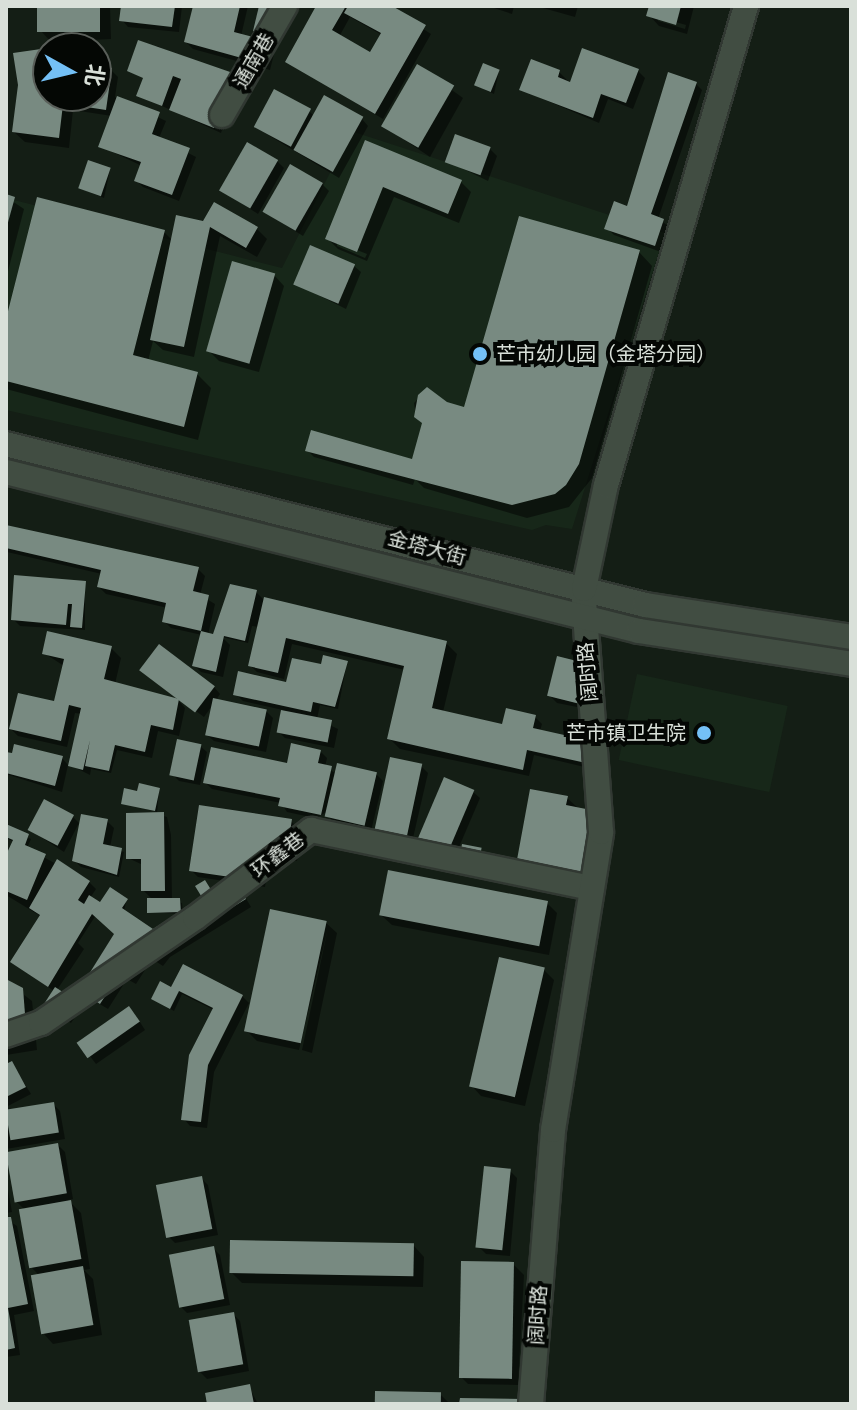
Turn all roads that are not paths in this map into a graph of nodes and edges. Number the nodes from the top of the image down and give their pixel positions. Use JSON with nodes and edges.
{"nodes":[{"id":1,"x":285,"y":6,"type":"edge"},
{"id":2,"x":746,"y":6,"type":"edge"},
{"id":3,"x":222,"y":115,"type":"dead end"},
{"id":4,"x":6,"y":444,"type":"edge"},
{"id":5,"x":6,"y":472,"type":"edge"},
{"id":6,"x":584,"y":589,"type":"junction"},
{"id":7,"x":583,"y":617,"type":"junction"},
{"id":8,"x":851,"y":637,"type":"edge"},
{"id":9,"x":851,"y":664,"type":"edge"},
{"id":10,"x":592,"y":888,"type":"junction"},
{"id":11,"x":6,"y":1035,"type":"edge"},
{"id":12,"x":531,"y":1404,"type":"edge"}],
"edges":[{"from":1,"to":3,"type":"main road","name":"通南巷"},
{"from":2,"to":6,"type":"main road","name":"阔时路"},
{"from":4,"to":6,"type":"main road","name":"金塔大街"},
{"from":5,"to":7,"type":"main road","name":"金塔大街"},
{"from":6,"to":7,"type":"main road","name":"阔时路"},
{"from":6,"to":8,"type":"main road","name":"金塔大街"},
{"from":7,"to":9,"type":"main road","name":"金塔大街"},
{"from":7,"to":10,"type":"main road","name":"阔时路"},
{"from":10,"to":11,"type":"main road","name":"环鑫巷"},
{"from":10,"to":12,"type":"main road","name":"阔时路"}]}
